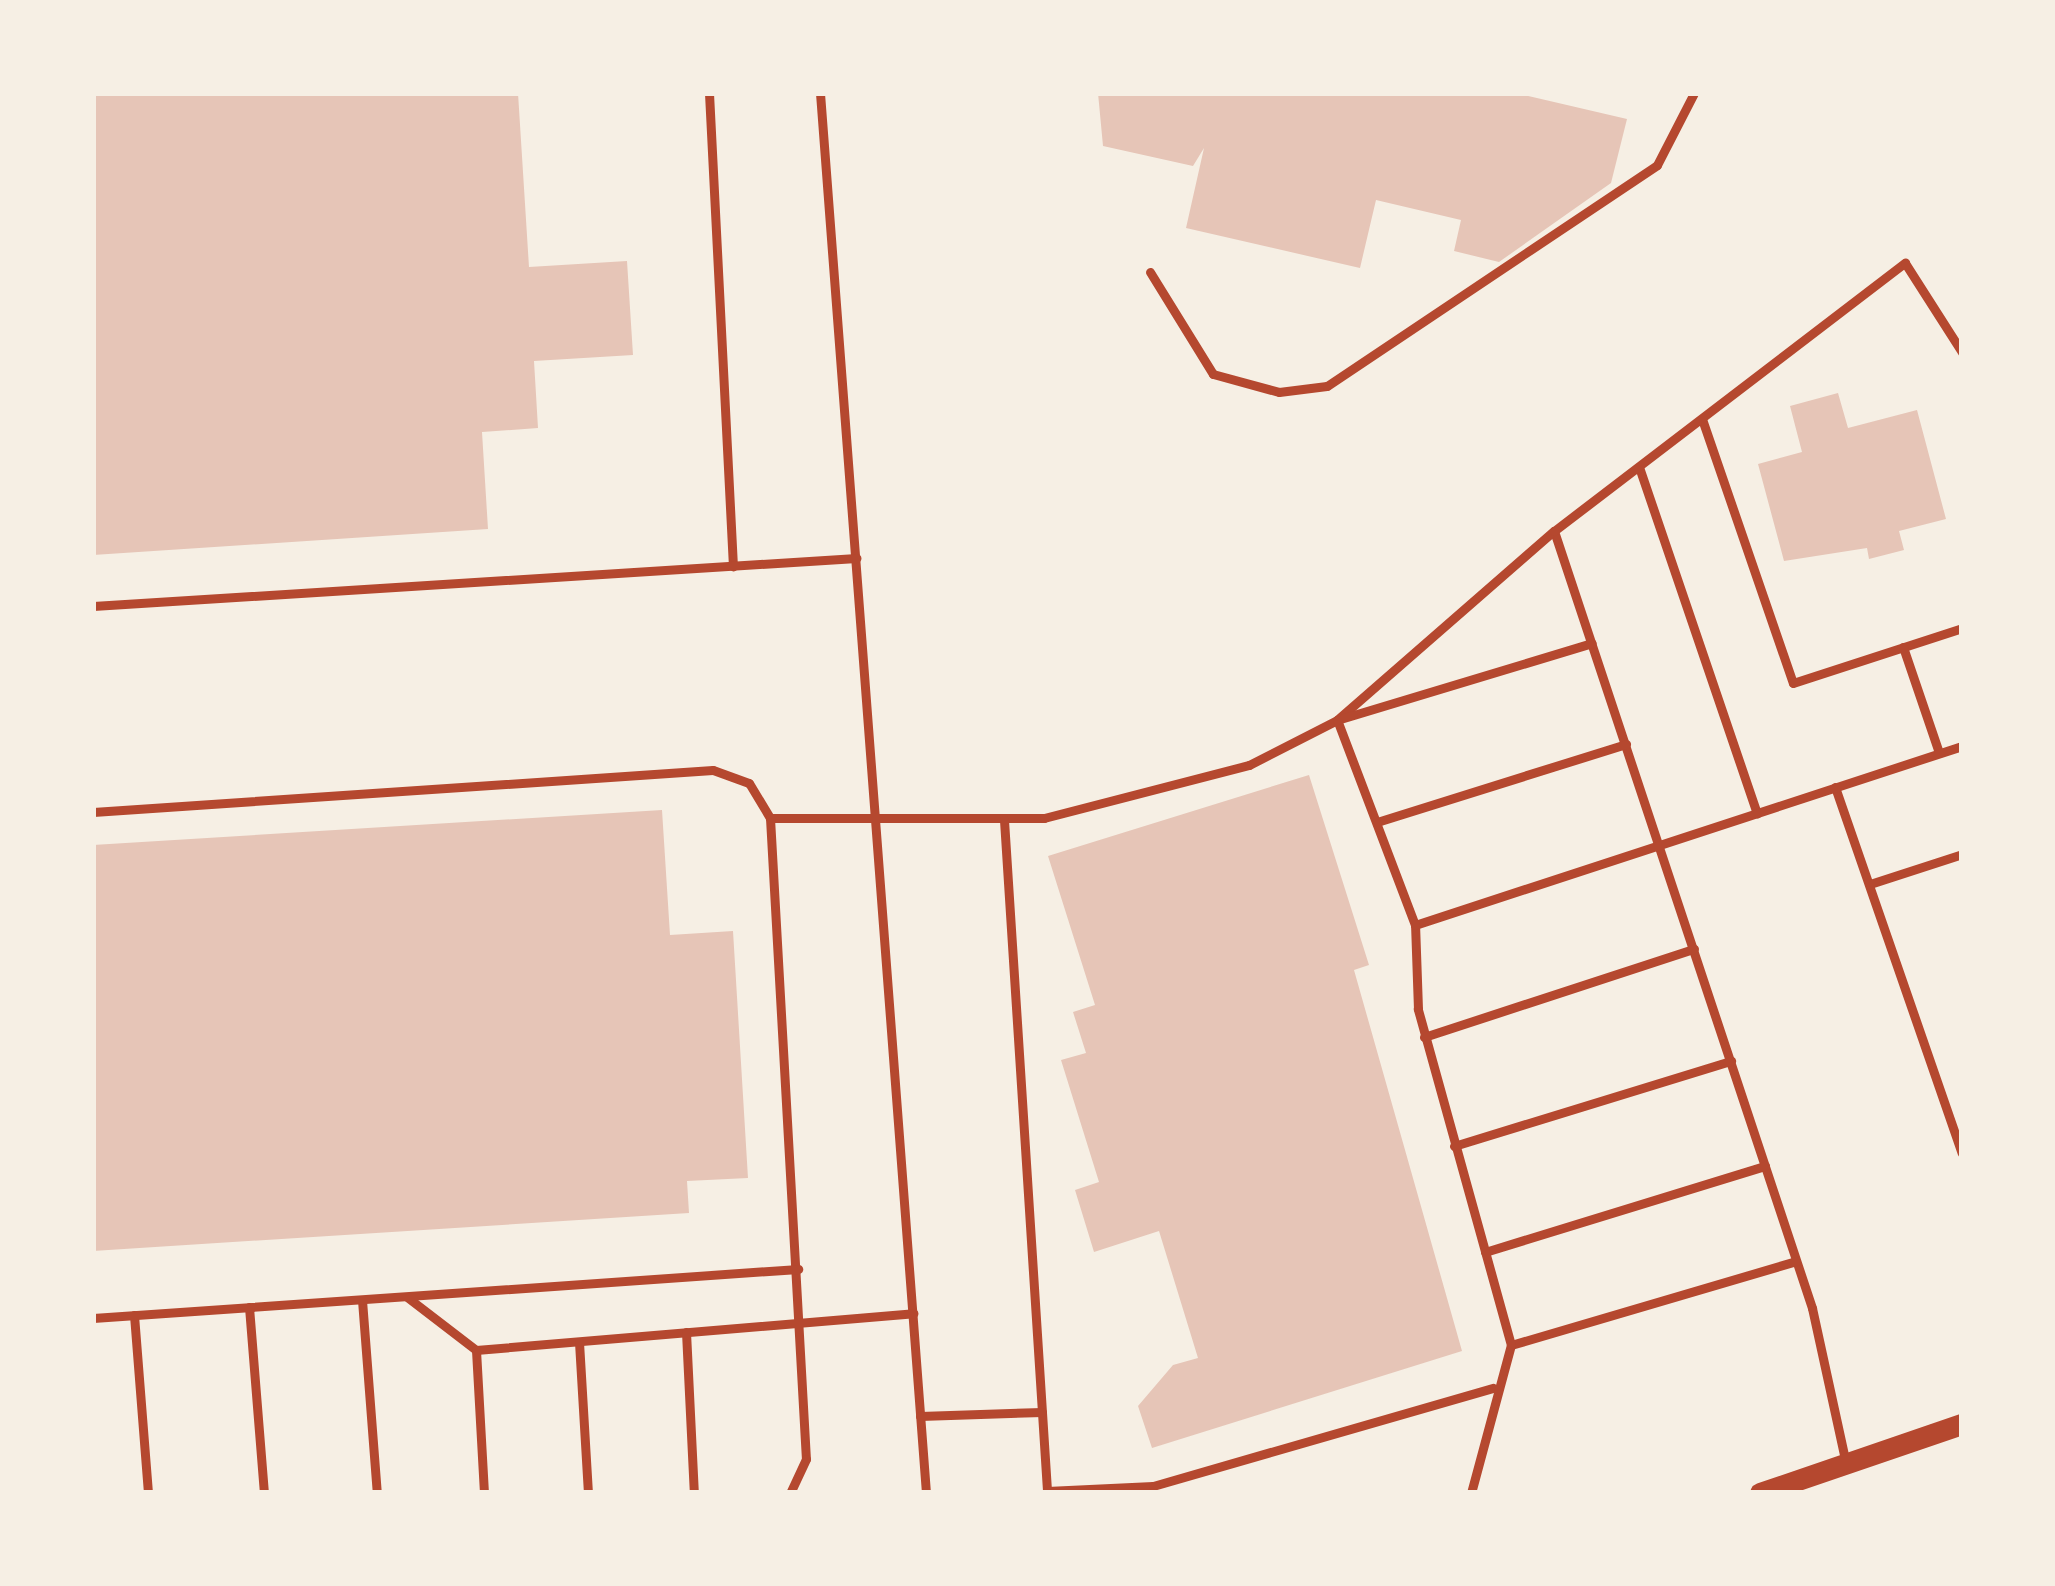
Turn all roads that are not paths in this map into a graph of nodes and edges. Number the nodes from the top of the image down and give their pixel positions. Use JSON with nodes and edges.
{"nodes":[{"id":1,"x":710,"y":93,"type":"edge"},
{"id":2,"x":820,"y":93,"type":"edge"},
{"id":3,"x":1694,"y":93,"type":"edge"},
{"id":4,"x":1150,"y":272,"type":"dead end"},
{"id":5,"x":1962,"y":352,"type":"edge"},
{"id":6,"x":1702,"y":419,"type":"junction"},
{"id":7,"x":1639,"y":467,"type":"junction"},
{"id":8,"x":1554,"y":531,"type":"junction"},
{"id":9,"x":856,"y":558,"type":"junction"},
{"id":10,"x":733,"y":566,"type":"junction"},
{"id":11,"x":93,"y":606,"type":"edge"},
{"id":12,"x":1962,"y":628,"type":"edge"},
{"id":13,"x":1592,"y":643,"type":"junction"},
{"id":14,"x":1903,"y":647,"type":"junction"},
{"id":15,"x":1336,"y":720,"type":"junction"},
{"id":16,"x":1626,"y":744,"type":"junction"},
{"id":17,"x":1962,"y":746,"type":"edge"},
{"id":18,"x":1939,"y":753,"type":"junction"},
{"id":19,"x":1835,"y":787,"type":"junction"},
{"id":20,"x":93,"y":812,"type":"edge"},
{"id":21,"x":1757,"y":813,"type":"junction"},
{"id":22,"x":770,"y":818,"type":"junction"},
{"id":23,"x":1004,"y":820,"type":"junction"},
{"id":24,"x":878,"y":821,"type":"junction"},
{"id":25,"x":1377,"y":822,"type":"junction"},
{"id":26,"x":1660,"y":844,"type":"junction"},
{"id":27,"x":1962,"y":854,"type":"edge"},
{"id":28,"x":1873,"y":883,"type":"junction"},
{"id":29,"x":1415,"y":925,"type":"junction"},
{"id":30,"x":1694,"y":949,"type":"junction"},
{"id":31,"x":1424,"y":1037,"type":"junction"},
{"id":32,"x":1731,"y":1061,"type":"junction"},
{"id":33,"x":1454,"y":1146,"type":"junction"},
{"id":34,"x":1962,"y":1150,"type":"edge"},
{"id":35,"x":1765,"y":1166,"type":"junction"},
{"id":36,"x":1484,"y":1252,"type":"junction"},
{"id":37,"x":1796,"y":1261,"type":"junction"},
{"id":38,"x":798,"y":1269,"type":"junction"},
{"id":39,"x":407,"y":1297,"type":"junction"},
{"id":40,"x":362,"y":1300,"type":"junction"},
{"id":41,"x":249,"y":1307,"type":"junction"},
{"id":42,"x":913,"y":1313,"type":"junction"},
{"id":43,"x":134,"y":1315,"type":"junction"},
{"id":44,"x":93,"y":1318,"type":"edge"},
{"id":45,"x":801,"y":1323,"type":"junction"},
{"id":46,"x":686,"y":1332,"type":"junction"},
{"id":47,"x":579,"y":1342,"type":"junction"},
{"id":48,"x":1511,"y":1345,"type":"junction"},
{"id":49,"x":476,"y":1350,"type":"junction"},
{"id":50,"x":1493,"y":1388,"type":"junction"},
{"id":51,"x":1042,"y":1412,"type":"junction"},
{"id":52,"x":920,"y":1416,"type":"junction"},
{"id":53,"x":1962,"y":1424,"type":"edge"},
{"id":54,"x":1846,"y":1464,"type":"junction"},
{"id":55,"x":1129,"y":1490,"type":"edge"},
{"id":56,"x":148,"y":1493,"type":"edge"},
{"id":57,"x":264,"y":1493,"type":"edge"},
{"id":58,"x":377,"y":1493,"type":"edge"},
{"id":59,"x":484,"y":1493,"type":"edge"},
{"id":60,"x":588,"y":1493,"type":"edge"},
{"id":61,"x":694,"y":1493,"type":"edge"},
{"id":62,"x":790,"y":1493,"type":"edge"},
{"id":63,"x":926,"y":1493,"type":"edge"},
{"id":64,"x":1471,"y":1493,"type":"edge"},
{"id":65,"x":1760,"y":1493,"type":"edge"}],
"edges":[{"from":1,"to":10,"type":"lane"},
{"from":2,"to":9,"type":"lane"},
{"from":3,"to":4,"type":"lane"},
{"from":5,"to":6,"type":"lane"},
{"from":6,"to":7,"type":"lane"},
{"from":6,"to":14,"type":"lane"},
{"from":7,"to":8,"type":"lane"},
{"from":7,"to":21,"type":"lane"},
{"from":8,"to":13,"type":"lane"},
{"from":8,"to":15,"type":"lane"},
{"from":9,"to":10,"type":"lane"},
{"from":9,"to":24,"type":"lane"},
{"from":10,"to":11,"type":"lane"},
{"from":12,"to":14,"type":"lane"},
{"from":13,"to":15,"type":"lane"},
{"from":13,"to":16,"type":"lane"},
{"from":14,"to":18,"type":"lane"},
{"from":15,"to":23,"type":"lane"},
{"from":15,"to":25,"type":"lane"},
{"from":16,"to":25,"type":"lane"},
{"from":16,"to":26,"type":"lane"},
{"from":17,"to":18,"type":"lane"},
{"from":18,"to":19,"type":"lane"},
{"from":19,"to":21,"type":"lane"},
{"from":19,"to":28,"type":"lane"},
{"from":20,"to":22,"type":"lane"},
{"from":21,"to":26,"type":"lane"},
{"from":22,"to":24,"type":"lane"},
{"from":22,"to":38,"type":"lane"},
{"from":23,"to":24,"type":"lane"},
{"from":23,"to":51,"type":"lane"},
{"from":24,"to":42,"type":"lane"},
{"from":25,"to":29,"type":"lane"},
{"from":26,"to":29,"type":"lane"},
{"from":26,"to":30,"type":"lane"},
{"from":27,"to":28,"type":"lane"},
{"from":28,"to":34,"type":"lane"},
{"from":29,"to":31,"type":"lane"},
{"from":30,"to":31,"type":"lane"},
{"from":30,"to":32,"type":"lane"},
{"from":31,"to":33,"type":"lane"},
{"from":32,"to":33,"type":"lane"},
{"from":32,"to":35,"type":"lane"},
{"from":33,"to":36,"type":"lane"},
{"from":35,"to":36,"type":"lane"},
{"from":35,"to":37,"type":"lane"},
{"from":36,"to":48,"type":"lane"},
{"from":37,"to":48,"type":"lane"},
{"from":37,"to":54,"type":"lane"},
{"from":38,"to":39,"type":"lane"},
{"from":38,"to":45,"type":"lane"},
{"from":39,"to":40,"type":"lane"},
{"from":39,"to":49,"type":"lane"},
{"from":40,"to":41,"type":"lane"},
{"from":40,"to":58,"type":"lane"},
{"from":41,"to":43,"type":"lane"},
{"from":41,"to":57,"type":"lane"},
{"from":42,"to":45,"type":"lane"},
{"from":42,"to":52,"type":"lane"},
{"from":43,"to":44,"type":"lane"},
{"from":43,"to":56,"type":"lane"},
{"from":45,"to":46,"type":"lane"},
{"from":45,"to":62,"type":"lane"},
{"from":46,"to":47,"type":"lane"},
{"from":46,"to":61,"type":"lane"},
{"from":47,"to":49,"type":"lane"},
{"from":47,"to":60,"type":"lane"},
{"from":48,"to":50,"type":"lane"},
{"from":49,"to":59,"type":"lane"},
{"from":50,"to":55,"type":"lane"},
{"from":50,"to":64,"type":"lane"},
{"from":51,"to":52,"type":"lane"},
{"from":51,"to":55,"type":"lane"},
{"from":52,"to":63,"type":"lane"},
{"from":53,"to":54,"type":"street"},
{"from":54,"to":65,"type":"street"}]}
